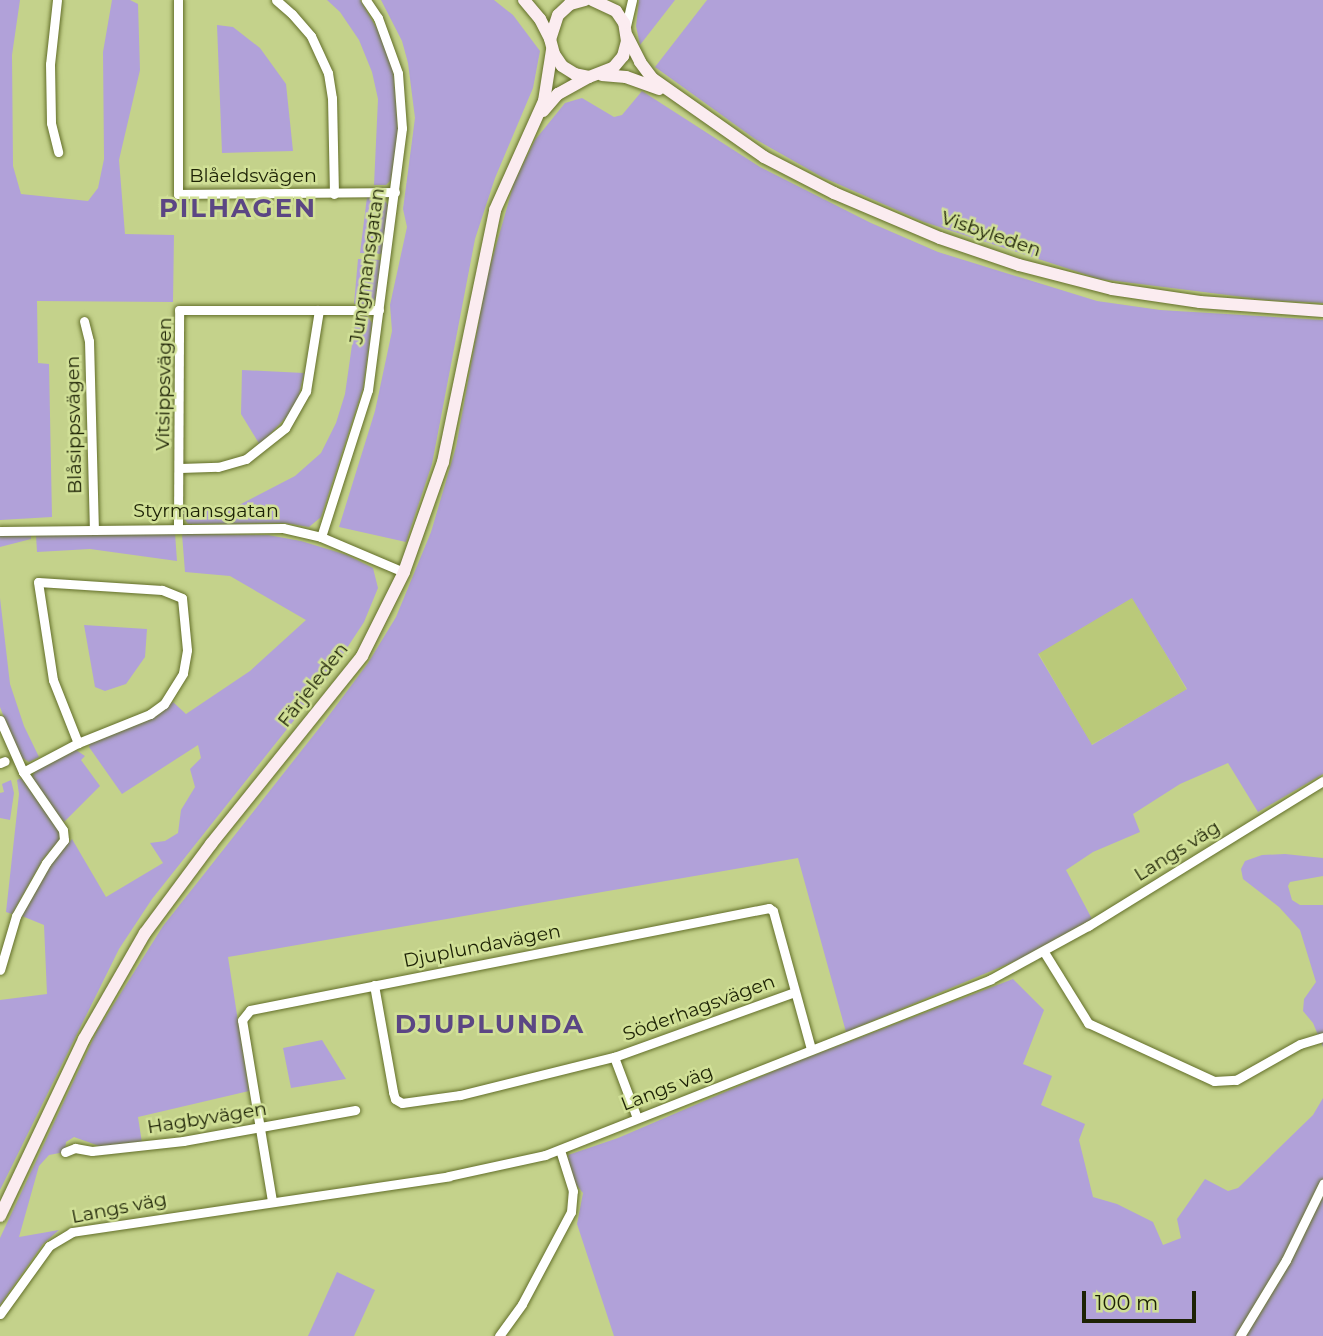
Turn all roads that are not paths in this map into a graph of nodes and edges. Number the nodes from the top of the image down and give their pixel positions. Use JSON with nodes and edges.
{"nodes":[{"id":1,"x":57,"y":0,"type":"edge"},
{"id":2,"x":178,"y":0,"type":"edge"},
{"id":3,"x":275,"y":0,"type":"edge"},
{"id":4,"x":366,"y":0,"type":"edge"},
{"id":5,"x":524,"y":0,"type":"edge"},
{"id":6,"x":572,"y":0,"type":"edge"},
{"id":7,"x":583,"y":0,"type":"edge"},
{"id":8,"x":592,"y":0,"type":"edge"},
{"id":9,"x":632,"y":0,"type":"edge"},
{"id":10,"x":626,"y":32,"type":"junction"},
{"id":11,"x":551,"y":44,"type":"junction"},
{"id":12,"x":595,"y":76,"type":"junction"},
{"id":13,"x":678,"y":98,"type":"junction"},
{"id":14,"x":534,"y":123,"type":"junction"},
{"id":15,"x":58,"y":152,"type":"dead end"},
{"id":16,"x":395,"y":192,"type":"junction"},
{"id":17,"x":334,"y":194,"type":"junction"},
{"id":18,"x":320,"y":310,"type":"junction"},
{"id":19,"x":379,"y":310,"type":"junction"},
{"id":20,"x":1323,"y":311,"type":"edge"},
{"id":21,"x":84,"y":321,"type":"dead end"},
{"id":22,"x":180,"y":468,"type":"junction"},
{"id":23,"x":178,"y":528,"type":"junction"},
{"id":24,"x":94,"y":529,"type":"junction"},
{"id":25,"x":0,"y":531,"type":"edge"},
{"id":26,"x":321,"y":537,"type":"junction"},
{"id":27,"x":404,"y":572,"type":"junction"},
{"id":28,"x":0,"y":720,"type":"edge"},
{"id":29,"x":78,"y":743,"type":"junction"},
{"id":30,"x":23,"y":772,"type":"junction"},
{"id":31,"x":1323,"y":781,"type":"edge"},
{"id":32,"x":1044,"y":952,"type":"junction"},
{"id":33,"x":0,"y":970,"type":"edge"},
{"id":34,"x":374,"y":985,"type":"junction"},
{"id":35,"x":795,"y":992,"type":"junction"},
{"id":36,"x":1323,"y":1037,"type":"edge"},
{"id":37,"x":811,"y":1049,"type":"junction"},
{"id":38,"x":614,"y":1057,"type":"junction"},
{"id":39,"x":355,"y":1110,"type":"dead end"},
{"id":40,"x":637,"y":1118,"type":"junction"},
{"id":41,"x":261,"y":1128,"type":"junction"},
{"id":42,"x":560,"y":1150,"type":"junction"},
{"id":43,"x":65,"y":1152,"type":"dead end"},
{"id":44,"x":1323,"y":1184,"type":"edge"},
{"id":45,"x":272,"y":1201,"type":"junction"},
{"id":46,"x":0,"y":1216,"type":"edge"},
{"id":47,"x":0,"y":1314,"type":"edge"},
{"id":48,"x":499,"y":1336,"type":"edge"},
{"id":49,"x":1240,"y":1336,"type":"edge"}],
"edges":[{"from":1,"to":15,"type":"street"},
{"from":2,"to":17,"type":"street","name":"Blåeldsvägen"},
{"from":3,"to":17,"type":"street"},
{"from":4,"to":16,"type":"street","name":"Jungmansgatan"},
{"from":5,"to":11,"type":"main road"},
{"from":6,"to":7,"type":"main road"},
{"from":7,"to":11,"type":"main road"},
{"from":8,"to":10,"type":"main road","name":"Visbyleden"},
{"from":9,"to":10,"type":"street"},
{"from":10,"to":12,"type":"main road","name":"Färjeleden"},
{"from":10,"to":13,"type":"main road","name":"Visbyleden"},
{"from":11,"to":12,"type":"main road"},
{"from":11,"to":14,"type":"main road","name":"Färjeleden"},
{"from":12,"to":13,"type":"main road","name":"Visbyleden"},
{"from":12,"to":14,"type":"main road","name":"Färjeleden"},
{"from":13,"to":20,"type":"main road","name":"Visbyleden"},
{"from":14,"to":27,"type":"main road","name":"Färjeleden"},
{"from":16,"to":17,"type":"street","name":"Blåeldsvägen"},
{"from":16,"to":19,"type":"street","name":"Jungmansgatan"},
{"from":18,"to":19,"type":"street","name":"Vitsippsvägen"},
{"from":18,"to":22,"type":"street"},
{"from":18,"to":22,"type":"street","name":"Vitsippsvägen"},
{"from":19,"to":26,"type":"street","name":"Jungmansgatan"},
{"from":21,"to":24,"type":"street","name":"Blåsippsvägen"},
{"from":22,"to":23,"type":"street","name":"Vitsippsvägen"},
{"from":23,"to":24,"type":"street","name":"Styrmansgatan"},
{"from":23,"to":26,"type":"street","name":"Styrmansgatan"},
{"from":24,"to":25,"type":"street","name":"Styrmansgatan"},
{"from":26,"to":27,"type":"street","name":"Styrmansgatan"},
{"from":27,"to":46,"type":"main road","name":"Färjeleden"},
{"from":28,"to":30,"type":"street"},
{"from":29,"to":29,"type":"street"},
{"from":29,"to":30,"type":"street"},
{"from":30,"to":33,"type":"street"},
{"from":31,"to":32,"type":"street","name":"Langs väg"},
{"from":32,"to":36,"type":"street"},
{"from":32,"to":37,"type":"street","name":"Langs väg"},
{"from":34,"to":35,"type":"street","name":"Djuplundavägen"},
{"from":34,"to":38,"type":"street","name":"Söderhagsvägen"},
{"from":34,"to":41,"type":"street","name":"Djuplundavägen"},
{"from":35,"to":37,"type":"street","name":"Djuplundavägen"},
{"from":35,"to":38,"type":"street","name":"Söderhagsvägen"},
{"from":37,"to":40,"type":"street","name":"Langs väg"},
{"from":38,"to":40,"type":"street","name":"Söderhagsvägen"},
{"from":39,"to":41,"type":"street","name":"Hagbyvägen"},
{"from":40,"to":42,"type":"street","name":"Langs väg"},
{"from":41,"to":43,"type":"street","name":"Hagbyvägen"},
{"from":41,"to":45,"type":"street","name":"Djuplundavägen"},
{"from":42,"to":45,"type":"street","name":"Langs väg"},
{"from":42,"to":48,"type":"street"},
{"from":44,"to":49,"type":"street"},
{"from":45,"to":47,"type":"street","name":"Langs väg"}]}
